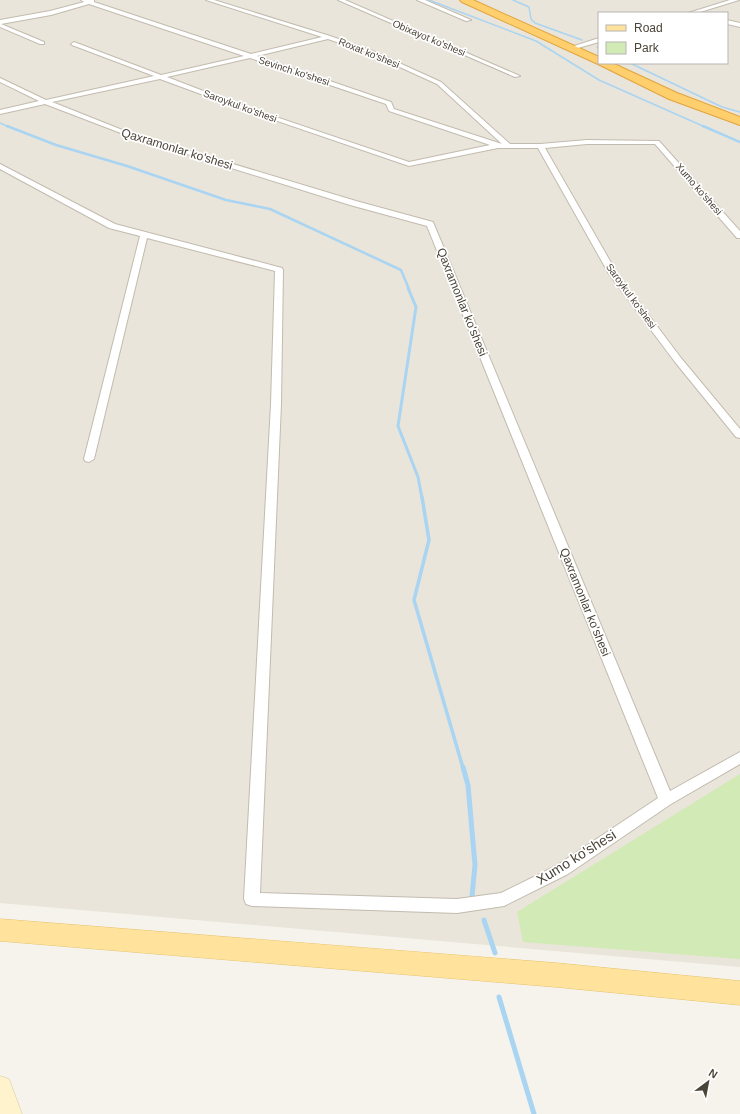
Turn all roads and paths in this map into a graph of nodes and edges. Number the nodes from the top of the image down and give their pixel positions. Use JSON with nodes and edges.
{"nodes":[{"id":1,"x":97,"y":0,"type":"edge"},
{"id":2,"x":209,"y":0,"type":"edge"},
{"id":3,"x":341,"y":0,"type":"edge"},
{"id":4,"x":420,"y":0,"type":"edge"},
{"id":5,"x":465,"y":0,"type":"edge"},
{"id":6,"x":735,"y":0,"type":"edge"},
{"id":7,"x":87,"y":1,"type":"edge"},
{"id":8,"x":740,"y":2,"type":"edge"},
{"id":9,"x":694,"y":12,"type":"edge"},
{"id":10,"x":468,"y":20,"type":"dead end"},
{"id":11,"x":728,"y":22,"type":"edge"},
{"id":12,"x":0,"y":24,"type":"edge"},
{"id":13,"x":740,"y":26,"type":"edge"},
{"id":14,"x":328,"y":37,"type":"junction"},
{"id":15,"x":598,"y":40,"type":"edge"},
{"id":16,"x":42,"y":43,"type":"dead end"},
{"id":17,"x":74,"y":44,"type":"dead end"},
{"id":18,"x":571,"y":48,"type":"junction"},
{"id":19,"x":250,"y":57,"type":"junction"},
{"id":20,"x":598,"y":61,"type":"edge"},
{"id":21,"x":605,"y":64,"type":"edge"},
{"id":22,"x":517,"y":76,"type":"dead end"},
{"id":23,"x":161,"y":77,"type":"junction"},
{"id":24,"x":0,"y":80,"type":"edge"},
{"id":25,"x":43,"y":101,"type":"junction"},
{"id":26,"x":0,"y":112,"type":"edge"},
{"id":27,"x":740,"y":121,"type":"edge"},
{"id":28,"x":498,"y":146,"type":"junction"},
{"id":29,"x":508,"y":146,"type":"junction"},
{"id":30,"x":540,"y":146,"type":"junction"},
{"id":31,"x":0,"y":166,"type":"edge"},
{"id":32,"x":144,"y":234,"type":"junction"},
{"id":33,"x":740,"y":236,"type":"edge"},
{"id":34,"x":740,"y":435,"type":"edge"},
{"id":35,"x":89,"y":459,"type":"dead end"},
{"id":36,"x":740,"y":756,"type":"edge"},
{"id":37,"x":666,"y":800,"type":"junction"},
{"id":38,"x":0,"y":930,"type":"edge"},
{"id":39,"x":740,"y":992,"type":"edge"},
{"id":40,"x":0,"y":1088,"type":"edge"},
{"id":41,"x":9,"y":1114,"type":"edge"}],
"edges":[{"from":1,"to":7,"type":"street"},
{"from":2,"to":14,"type":"street","name":"Roxat ko'shesi"},
{"from":3,"to":22,"type":"street","name":"Obixayot ko'shesi"},
{"from":4,"to":10,"type":"street"},
{"from":5,"to":18,"type":"highway"},
{"from":6,"to":8,"type":"street"},
{"from":6,"to":9,"type":"street"},
{"from":7,"to":12,"type":"street"},
{"from":7,"to":19,"type":"street","name":"Sevinch ko'shesi"},
{"from":11,"to":13,"type":"street"},
{"from":12,"to":16,"type":"street"},
{"from":14,"to":19,"type":"street"},
{"from":14,"to":29,"type":"street","name":"Roxat ko'shesi"},
{"from":15,"to":18,"type":"street"},
{"from":17,"to":23,"type":"street","name":"Saroykul ko'shesi"},
{"from":18,"to":20,"type":"highway"},
{"from":19,"to":23,"type":"street"},
{"from":19,"to":28,"type":"street","name":"Sevinch ko'shesi"},
{"from":21,"to":27,"type":"highway"},
{"from":23,"to":25,"type":"street"},
{"from":23,"to":28,"type":"street","name":"Saroykul ko'shesi"},
{"from":24,"to":25,"type":"street","name":"Qaxramonlar ko'shesi"},
{"from":25,"to":26,"type":"street"},
{"from":25,"to":37,"type":"street","name":"Qaxramonlar ko'shesi"},
{"from":28,"to":29,"type":"street"},
{"from":29,"to":30,"type":"street"},
{"from":30,"to":33,"type":"street","name":"Xumo ko'shesi"},
{"from":30,"to":34,"type":"street","name":"Saroykul ko'shesi"},
{"from":31,"to":32,"type":"street"},
{"from":32,"to":35,"type":"street"},
{"from":32,"to":37,"type":"street","name":"Xumo ko'shesi"},
{"from":36,"to":37,"type":"street","name":"Xumo ko'shesi"},
{"from":38,"to":39,"type":"main road"},
{"from":40,"to":41,"type":"street"}]}
